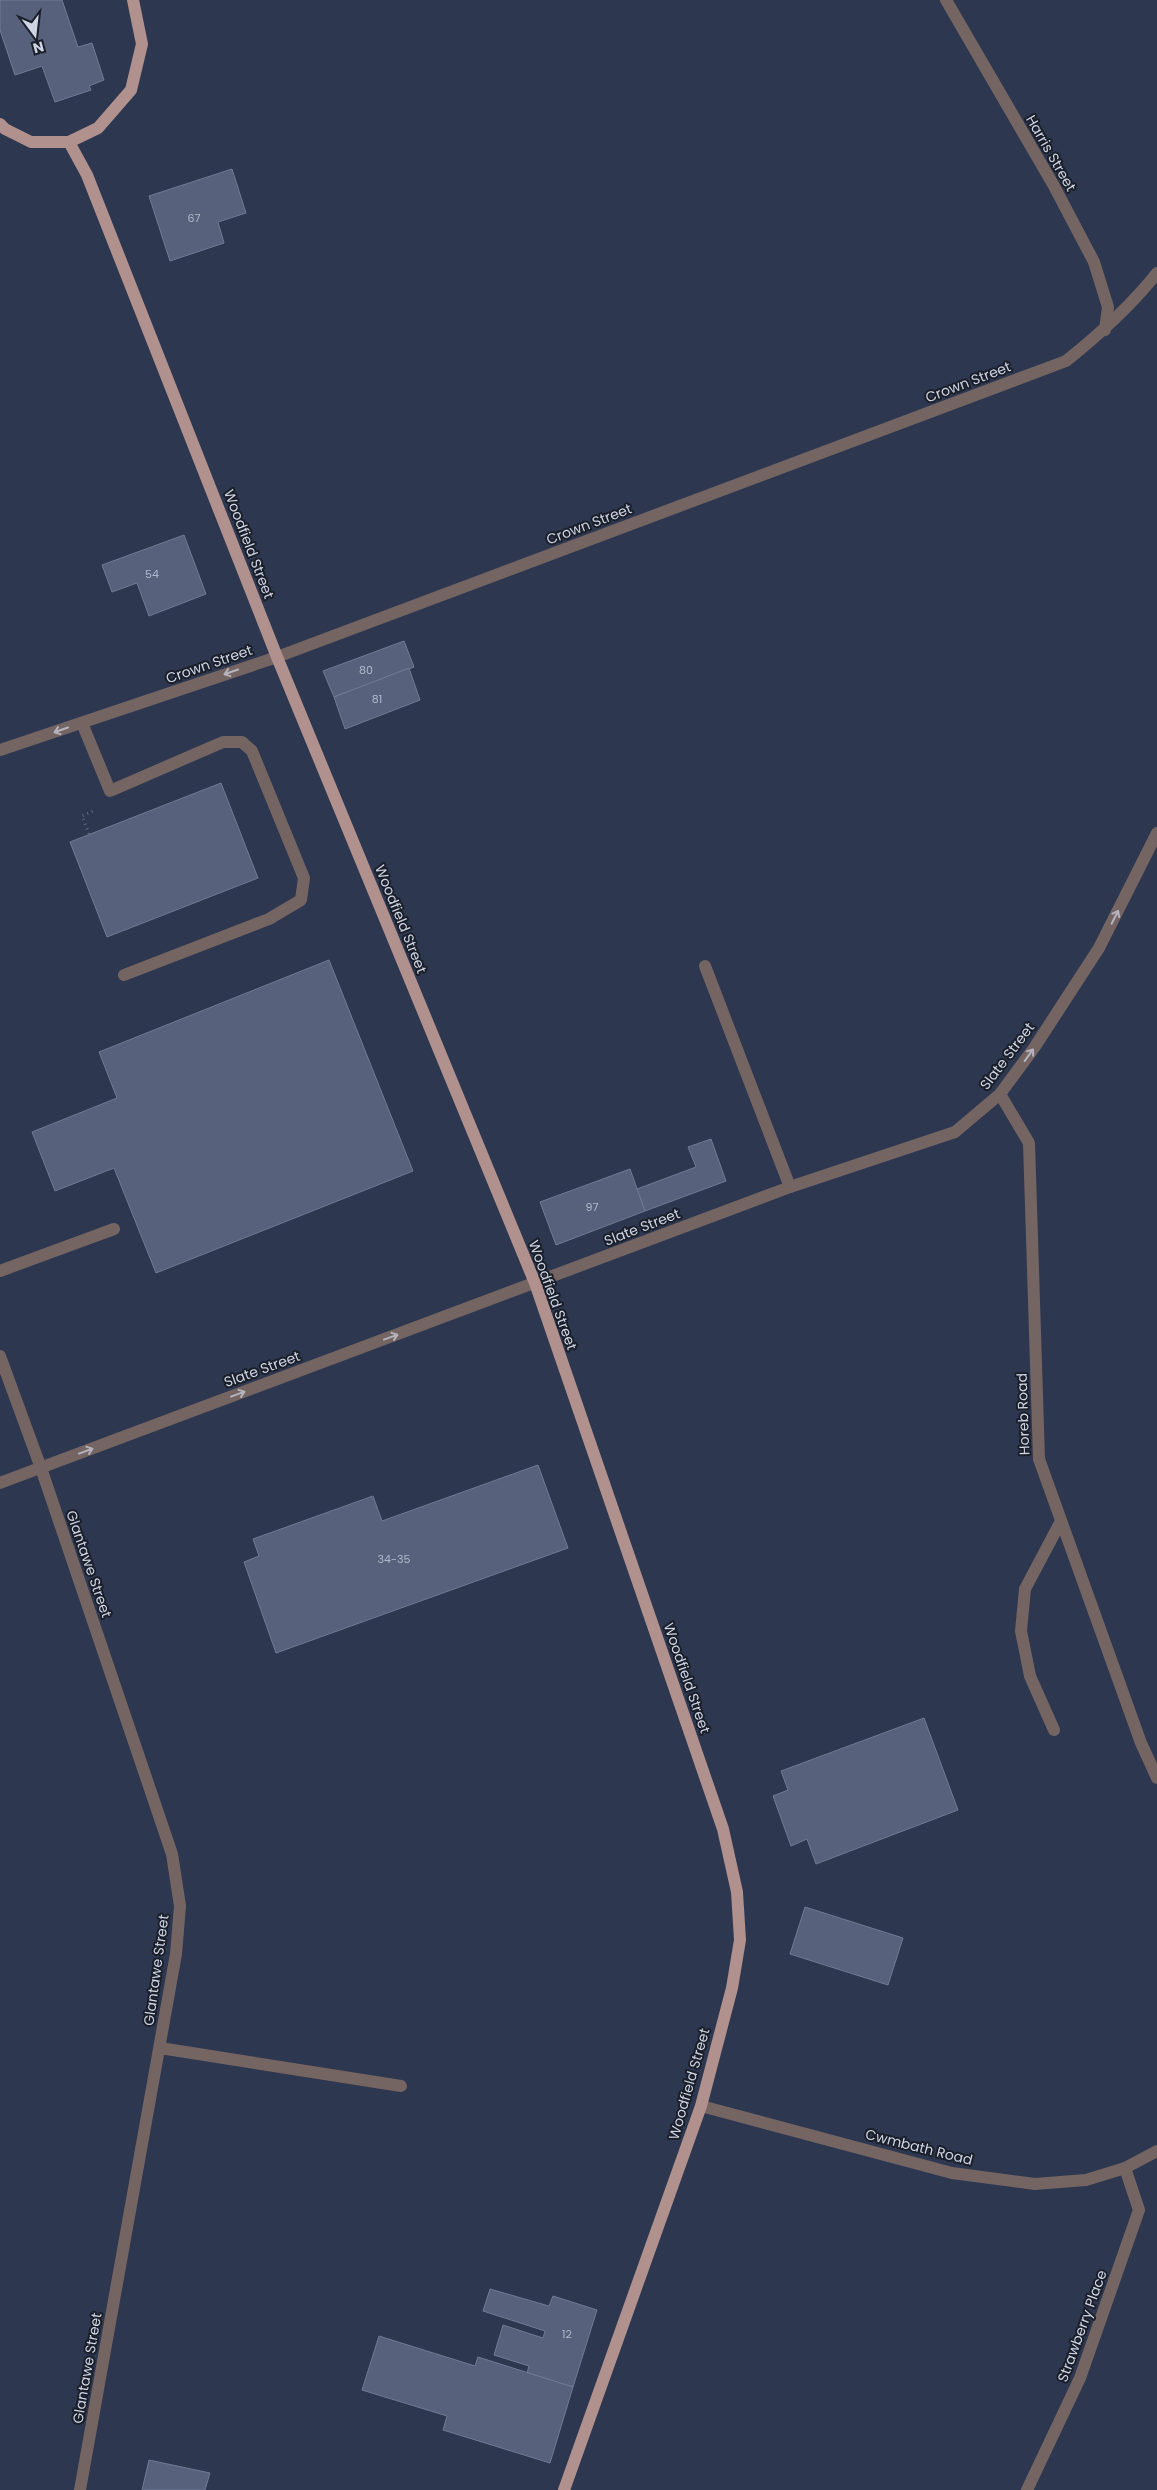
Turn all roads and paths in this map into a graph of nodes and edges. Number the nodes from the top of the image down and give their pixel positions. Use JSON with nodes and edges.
{"nodes":[{"id":1,"x":133,"y":0,"type":"edge"},
{"id":2,"x":946,"y":0,"type":"edge"},
{"id":3,"x":0,"y":124,"type":"edge"},
{"id":4,"x":69,"y":142,"type":"junction"},
{"id":5,"x":1157,"y":273,"type":"edge"},
{"id":6,"x":1105,"y":330,"type":"junction"},
{"id":7,"x":277,"y":657,"type":"junction"},
{"id":8,"x":82,"y":723,"type":"junction"},
{"id":9,"x":0,"y":750,"type":"edge"},
{"id":10,"x":82,"y":816,"type":"dead end"},
{"id":11,"x":90,"y":834,"type":"dead end"},
{"id":12,"x":1157,"y":834,"type":"edge"},
{"id":13,"x":705,"y":966,"type":"dead end"},
{"id":14,"x":124,"y":975,"type":"dead end"},
{"id":15,"x":1000,"y":1094,"type":"junction"},
{"id":16,"x":790,"y":1187,"type":"junction"},
{"id":17,"x":114,"y":1228,"type":"dead end"},
{"id":18,"x":0,"y":1272,"type":"edge"},
{"id":19,"x":535,"y":1283,"type":"junction"},
{"id":20,"x":0,"y":1356,"type":"edge"},
{"id":21,"x":41,"y":1468,"type":"junction"},
{"id":22,"x":0,"y":1483,"type":"edge"},
{"id":23,"x":1061,"y":1521,"type":"junction"},
{"id":24,"x":1054,"y":1730,"type":"dead end"},
{"id":25,"x":1157,"y":1778,"type":"edge"},
{"id":26,"x":160,"y":2048,"type":"junction"},
{"id":27,"x":401,"y":2086,"type":"dead end"},
{"id":28,"x":701,"y":2106,"type":"junction"},
{"id":29,"x":1157,"y":2151,"type":"edge"},
{"id":30,"x":1125,"y":2168,"type":"junction"},
{"id":31,"x":80,"y":2490,"type":"edge"},
{"id":32,"x":564,"y":2490,"type":"edge"},
{"id":33,"x":1027,"y":2490,"type":"edge"}],
"edges":[{"from":1,"to":4,"type":"main road"},
{"from":2,"to":6,"type":"street","name":"Harris Street"},
{"from":3,"to":4,"type":"main road"},
{"from":4,"to":7,"type":"main road","name":"Woodfield Street"},
{"from":5,"to":6,"type":"street","name":"Crown Street"},
{"from":6,"to":7,"type":"street","name":"Crown Street"},
{"from":7,"to":8,"type":"street","name":"Crown Street","one_way":true},
{"from":7,"to":19,"type":"main road","name":"Woodfield Street"},
{"from":8,"to":9,"type":"street","name":"Crown Street","one_way":true},
{"from":8,"to":14,"type":"street"},
{"from":10,"to":11,"type":"path"},
{"from":15,"to":12,"type":"street","name":"Slate Street","one_way":true},
{"from":13,"to":16,"type":"street"},
{"from":15,"to":16,"type":"street","name":"Slate Street"},
{"from":15,"to":23,"type":"street","name":"Horeb Road"},
{"from":16,"to":19,"type":"street","name":"Slate Street"},
{"from":17,"to":18,"type":"street"},
{"from":21,"to":19,"type":"street","name":"Slate Street","one_way":true},
{"from":19,"to":28,"type":"main road","name":"Woodfield Street"},
{"from":20,"to":21,"type":"street","name":"Glantawe Street"},
{"from":21,"to":22,"type":"street","name":"Slate Street"},
{"from":21,"to":26,"type":"street","name":"Glantawe Street"},
{"from":23,"to":24,"type":"street"},
{"from":23,"to":25,"type":"street","name":"Horeb Road"},
{"from":26,"to":27,"type":"street"},
{"from":26,"to":31,"type":"street","name":"Glantawe Street"},
{"from":28,"to":30,"type":"street","name":"Cwmbath Road"},
{"from":28,"to":32,"type":"main road","name":"Woodfield Street"},
{"from":29,"to":30,"type":"street","name":"Cwmbath Road"},
{"from":30,"to":33,"type":"street","name":"Strawberry Place"}]}
